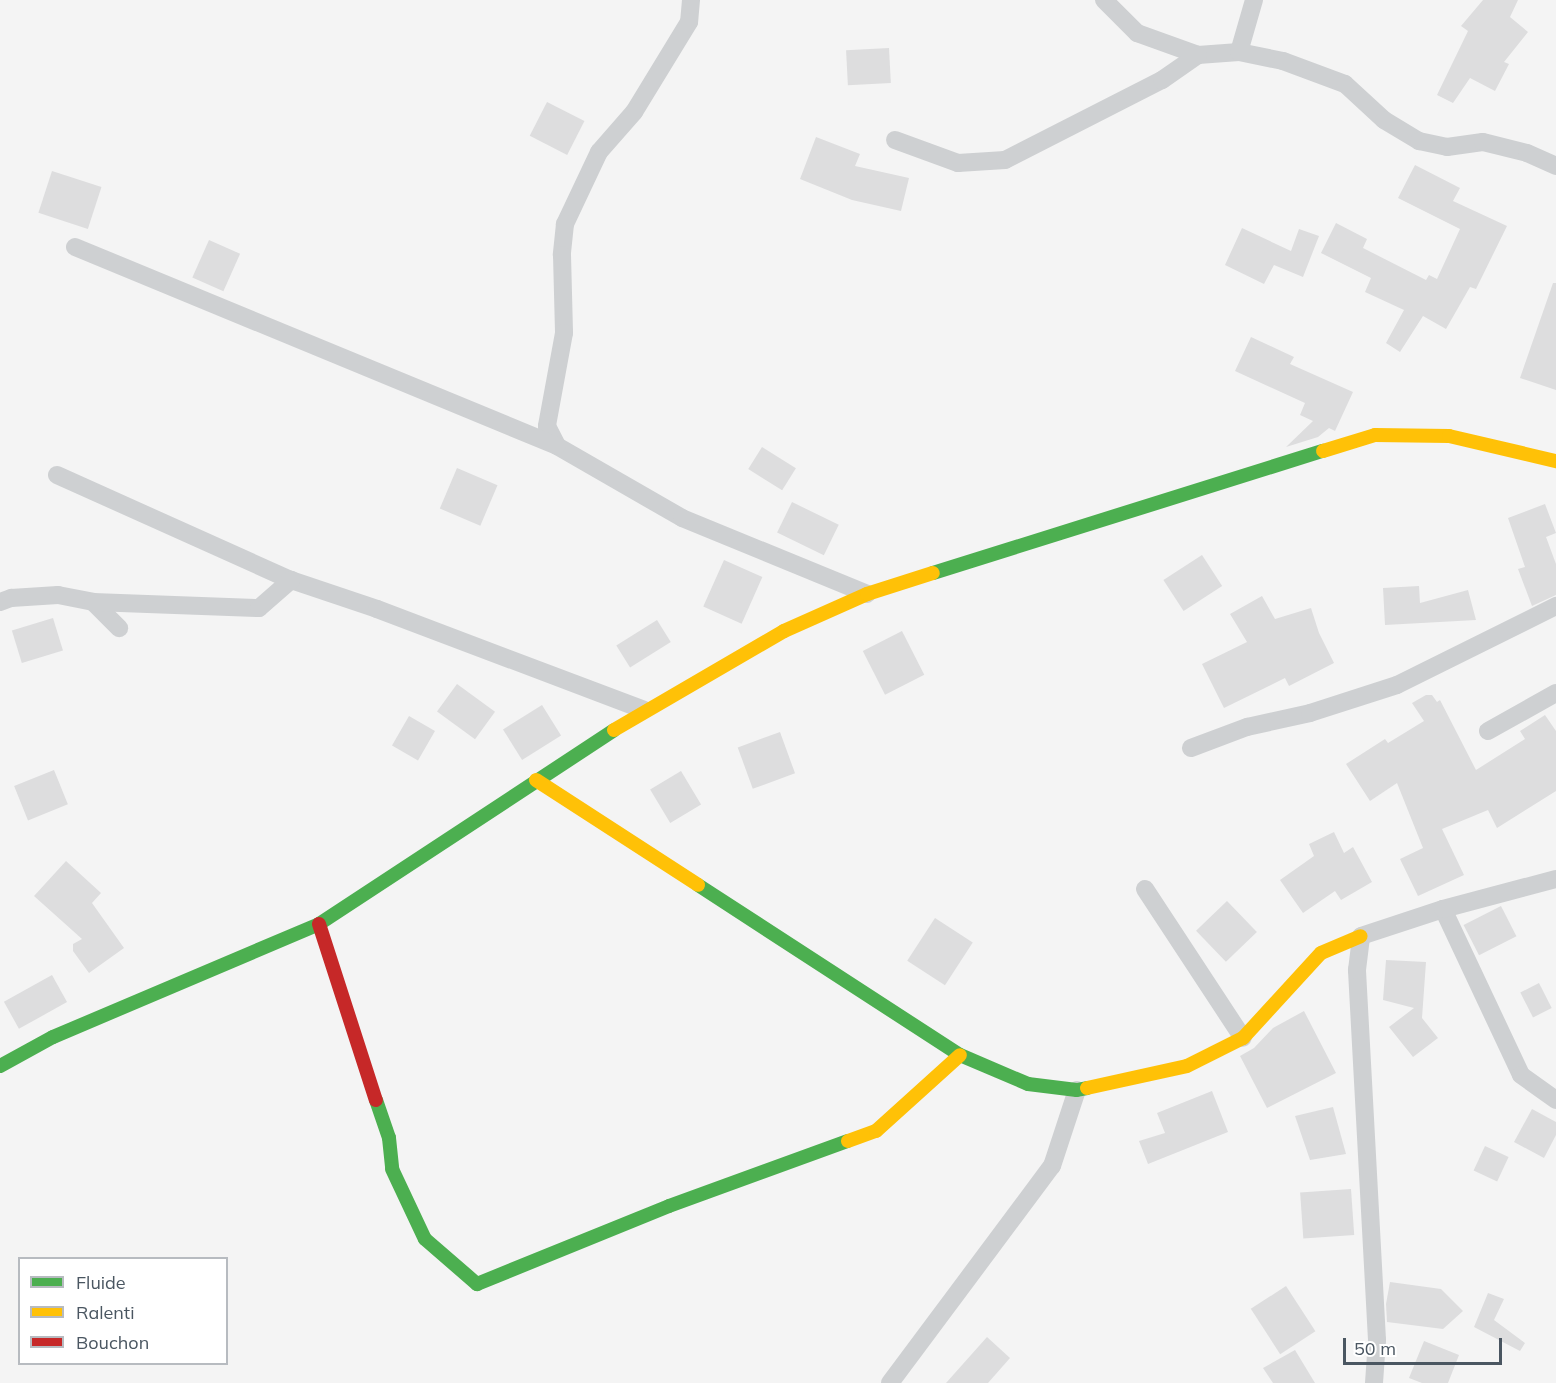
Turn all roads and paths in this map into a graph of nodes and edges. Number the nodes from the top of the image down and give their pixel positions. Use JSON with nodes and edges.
{"nodes":[{"id":1,"x":691,"y":0,"type":"edge"},
{"id":2,"x":1104,"y":0,"type":"edge"},
{"id":3,"x":1254,"y":0,"type":"edge"},
{"id":4,"x":1239,"y":52,"type":"junction"},
{"id":5,"x":1198,"y":55,"type":"junction"},
{"id":6,"x":895,"y":140,"type":"dead end"},
{"id":7,"x":1556,"y":166,"type":"edge"},
{"id":8,"x":75,"y":247,"type":"dead end"},
{"id":9,"x":557,"y":446,"type":"junction"},
{"id":10,"x":1556,"y":461,"type":"edge"},
{"id":11,"x":57,"y":475,"type":"dead end"},
{"id":12,"x":291,"y":580,"type":"junction"},
{"id":13,"x":867,"y":594,"type":"junction"},
{"id":14,"x":0,"y":602,"type":"edge"},
{"id":15,"x":93,"y":602,"type":"junction"},
{"id":16,"x":1556,"y":606,"type":"edge"},
{"id":17,"x":118,"y":628,"type":"dead end"},
{"id":18,"x":1556,"y":693,"type":"edge"},
{"id":19,"x":644,"y":710,"type":"junction"},
{"id":20,"x":1488,"y":731,"type":"dead end"},
{"id":21,"x":1191,"y":748,"type":"dead end"},
{"id":22,"x":536,"y":780,"type":"junction"},
{"id":23,"x":1556,"y":879,"type":"edge"},
{"id":24,"x":1145,"y":889,"type":"dead end"},
{"id":25,"x":1443,"y":909,"type":"junction"},
{"id":26,"x":319,"y":924,"type":"junction"},
{"id":27,"x":1361,"y":936,"type":"junction"},
{"id":28,"x":1243,"y":1038,"type":"junction"},
{"id":29,"x":960,"y":1055,"type":"junction"},
{"id":30,"x":0,"y":1066,"type":"edge"},
{"id":31,"x":1077,"y":1090,"type":"junction"},
{"id":32,"x":1556,"y":1100,"type":"edge"},
{"id":33,"x":890,"y":1383,"type":"edge"},
{"id":34,"x":1374,"y":1383,"type":"edge"}],
"edges":[{"from":1,"to":9,"type":"street"},
{"from":2,"to":5,"type":"street"},
{"from":3,"to":4,"type":"street"},
{"from":4,"to":5,"type":"street"},
{"from":4,"to":7,"type":"street"},
{"from":5,"to":6,"type":"street"},
{"from":8,"to":9,"type":"street"},
{"from":9,"to":13,"type":"street"},
{"from":10,"to":13,"type":"street"},
{"from":11,"to":12,"type":"street"},
{"from":12,"to":15,"type":"street"},
{"from":12,"to":19,"type":"street"},
{"from":13,"to":19,"type":"street"},
{"from":14,"to":15,"type":"street"},
{"from":15,"to":17,"type":"street"},
{"from":16,"to":21,"type":"street"},
{"from":18,"to":20,"type":"street"},
{"from":19,"to":22,"type":"street"},
{"from":22,"to":26,"type":"street"},
{"from":22,"to":29,"type":"street"},
{"from":23,"to":25,"type":"street"},
{"from":24,"to":28,"type":"street"},
{"from":25,"to":27,"type":"street"},
{"from":25,"to":32,"type":"street"},
{"from":26,"to":29,"type":"street"},
{"from":26,"to":30,"type":"street"},
{"from":27,"to":28,"type":"street"},
{"from":27,"to":34,"type":"street"},
{"from":28,"to":31,"type":"street"},
{"from":29,"to":31,"type":"street"},
{"from":31,"to":33,"type":"street"}]}
